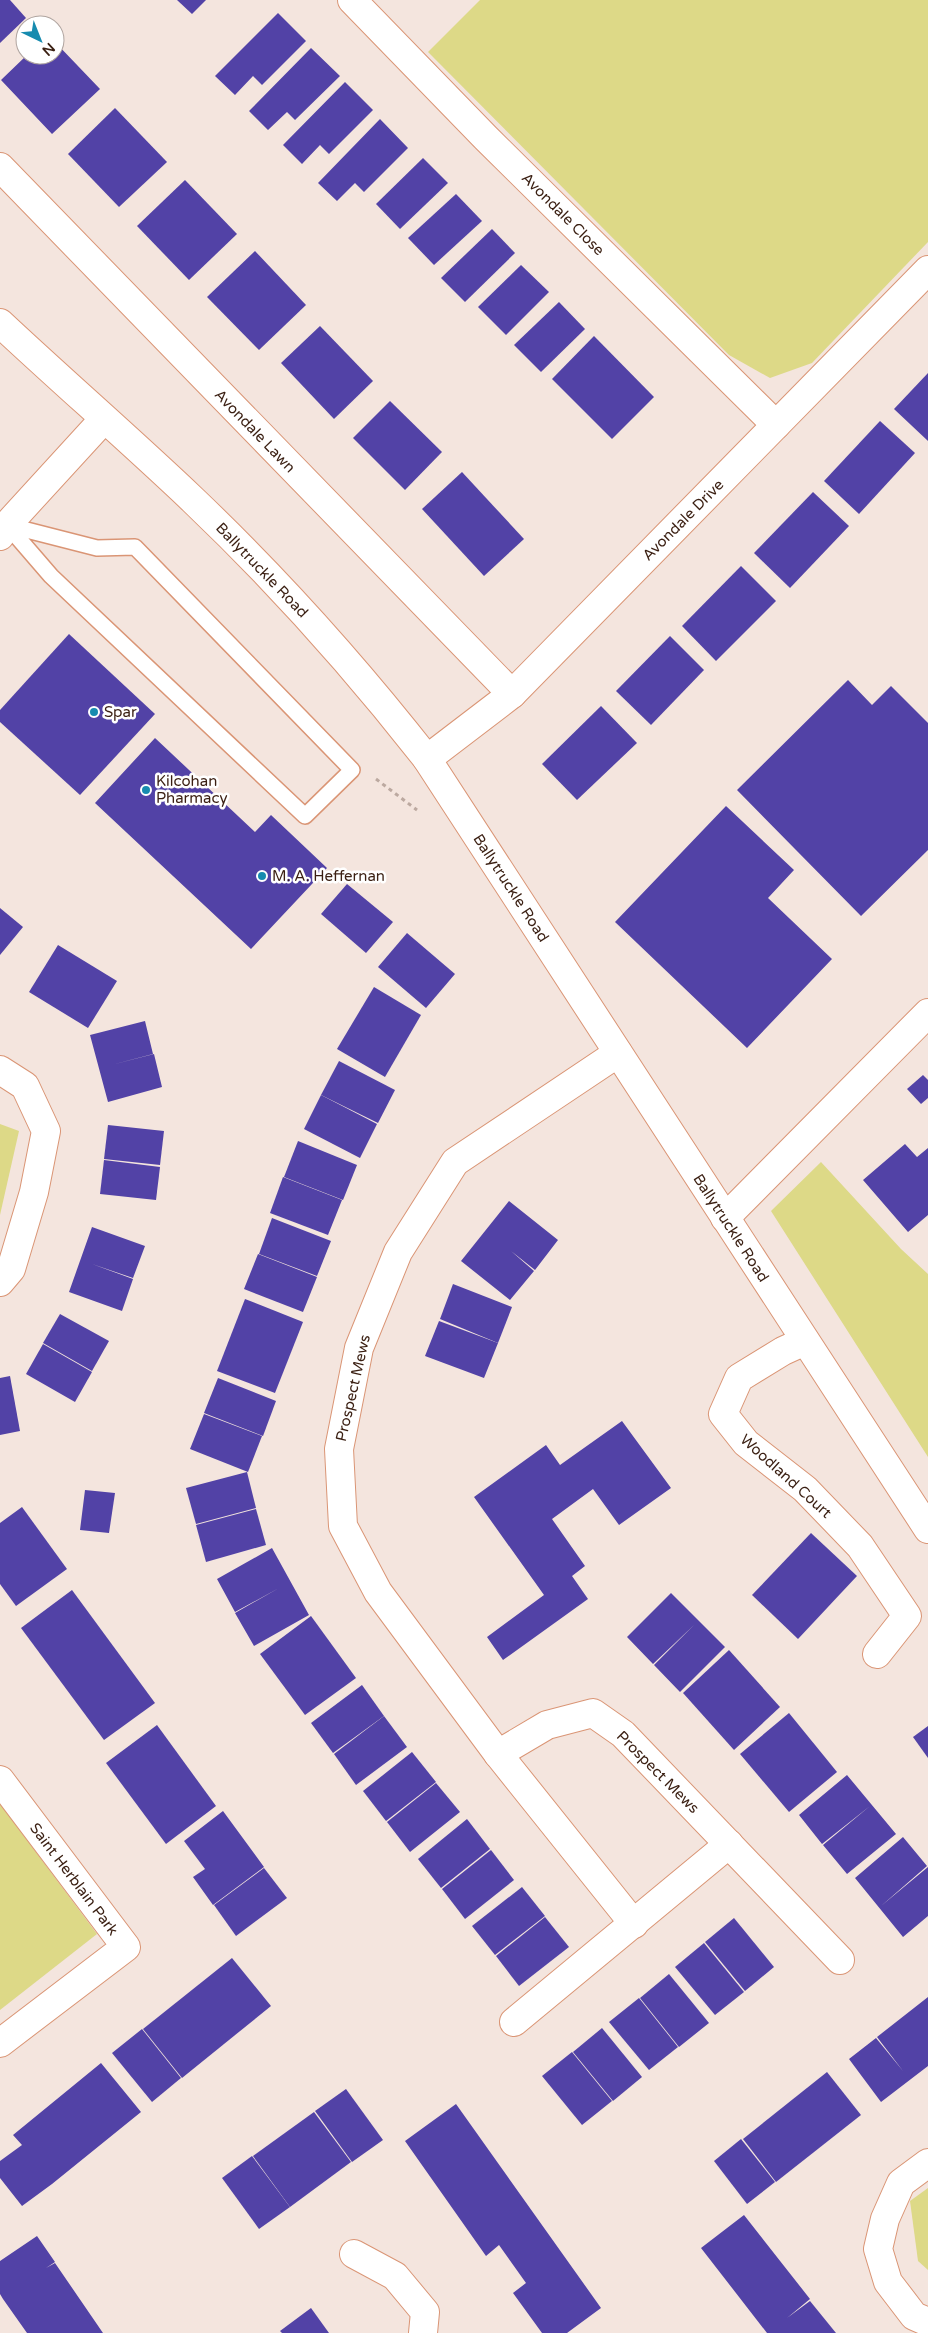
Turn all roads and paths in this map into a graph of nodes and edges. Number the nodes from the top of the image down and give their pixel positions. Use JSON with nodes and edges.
{"nodes":[{"id":1,"x":352,"y":0,"type":"edge"},
{"id":2,"x":0,"y":167,"type":"edge"},
{"id":3,"x":928,"y":270,"type":"edge"},
{"id":4,"x":0,"y":324,"type":"edge"},
{"id":5,"x":104,"y":420,"type":"junction"},
{"id":6,"x":776,"y":425,"type":"junction"},
{"id":7,"x":4,"y":531,"type":"edge"},
{"id":8,"x":512,"y":694,"type":"junction"},
{"id":9,"x":427,"y":759,"type":"junction"},
{"id":10,"x":352,"y":770,"type":"junction"},
{"id":11,"x":463,"y":813,"type":"junction"},
{"id":12,"x":928,"y":1013,"type":"edge"},
{"id":13,"x":618,"y":1054,"type":"junction"},
{"id":14,"x":0,"y":1070,"type":"edge"},
{"id":15,"x":725,"y":1218,"type":"junction"},
{"id":16,"x":0,"y":1282,"type":"edge"},
{"id":17,"x":805,"y":1341,"type":"junction"},
{"id":18,"x":928,"y":1529,"type":"edge"},
{"id":19,"x":877,"y":1654,"type":"dead end"},
{"id":20,"x":498,"y":1754,"type":"junction"},
{"id":21,"x":0,"y":1780,"type":"edge"},
{"id":22,"x":729,"y":1844,"type":"junction"},
{"id":23,"x":634,"y":1924,"type":"junction"},
{"id":24,"x":840,"y":1960,"type":"dead end"},
{"id":25,"x":514,"y":2022,"type":"dead end"},
{"id":26,"x":0,"y":2043,"type":"edge"},
{"id":27,"x":928,"y":2163,"type":"edge"},
{"id":28,"x":354,"y":2254,"type":"dead end"},
{"id":29,"x":928,"y":2322,"type":"edge"},
{"id":30,"x":423,"y":2333,"type":"edge"}],
"edges":[{"from":1,"to":6,"type":"street","name":"Avondale Close"},
{"from":2,"to":8,"type":"street","name":"Avondale Lawn"},
{"from":3,"to":6,"type":"street","name":"Avondale Drive"},
{"from":4,"to":5,"type":"street","name":"Ballytruckle Road"},
{"from":5,"to":7,"type":"street"},
{"from":5,"to":9,"type":"street","name":"Ballytruckle Road"},
{"from":6,"to":8,"type":"street","name":"Avondale Drive"},
{"from":7,"to":10,"type":"lane"},
{"from":7,"to":10,"type":"lane"},
{"from":8,"to":9,"type":"street","name":"Avondale Drive"},
{"from":9,"to":11,"type":"street","name":"Ballytruckle Road"},
{"from":10,"to":11,"type":"path"},
{"from":11,"to":13,"type":"street","name":"Ballytruckle Road"},
{"from":12,"to":15,"type":"street"},
{"from":13,"to":15,"type":"street","name":"Ballytruckle Road"},
{"from":13,"to":20,"type":"street","name":"Prospect Mews"},
{"from":14,"to":16,"type":"street"},
{"from":15,"to":17,"type":"street","name":"Ballytruckle Road"},
{"from":17,"to":18,"type":"street","name":"Ballytruckle Road"},
{"from":17,"to":19,"type":"street","name":"Woodland Court"},
{"from":20,"to":22,"type":"street","name":"Prospect Mews"},
{"from":20,"to":23,"type":"street","name":"Prospect Mews"},
{"from":21,"to":26,"type":"street","name":"Saint Herblain Park"},
{"from":22,"to":23,"type":"street"},
{"from":22,"to":24,"type":"street","name":"Prospect Mews"},
{"from":23,"to":25,"type":"street"},
{"from":27,"to":29,"type":"street"},
{"from":28,"to":30,"type":"street"}]}
